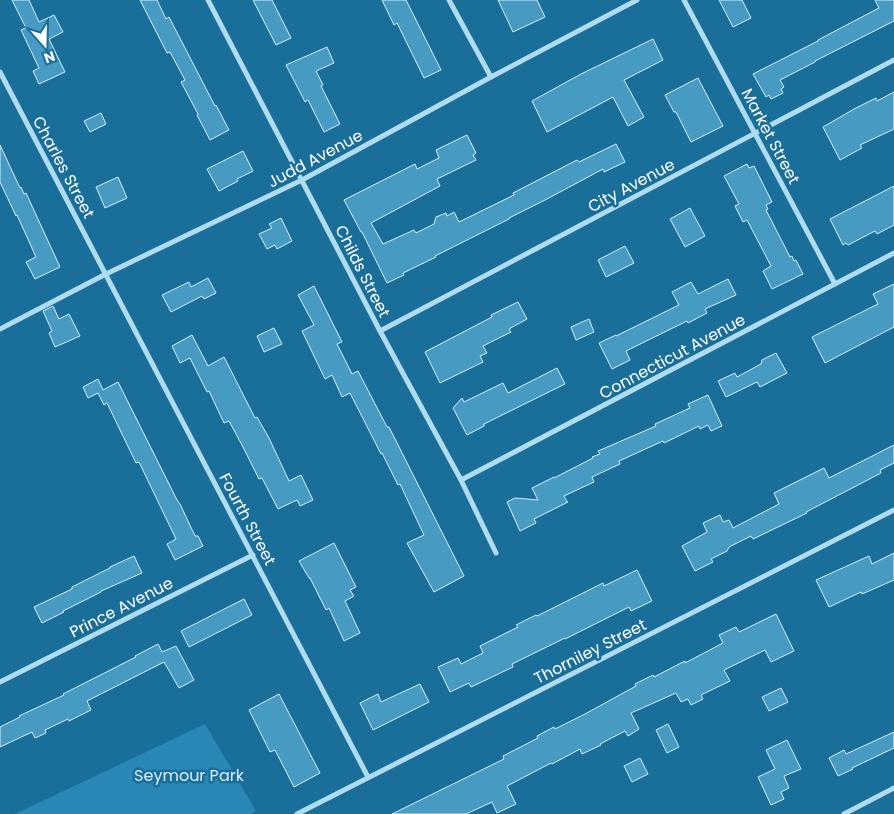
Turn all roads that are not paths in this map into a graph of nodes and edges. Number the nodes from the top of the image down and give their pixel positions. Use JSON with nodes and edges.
{"nodes":[{"id":1,"x":208,"y":0,"type":"edge"},
{"id":2,"x":449,"y":0,"type":"edge"},
{"id":3,"x":637,"y":0,"type":"edge"},
{"id":4,"x":684,"y":0,"type":"edge"},
{"id":5,"x":894,"y":60,"type":"edge"},
{"id":6,"x":0,"y":72,"type":"edge"},
{"id":7,"x":491,"y":77,"type":"junction"},
{"id":8,"x":756,"y":134,"type":"junction"},
{"id":9,"x":302,"y":180,"type":"junction"},
{"id":10,"x":894,"y":253,"type":"edge"},
{"id":11,"x":106,"y":274,"type":"junction"},
{"id":12,"x":835,"y":284,"type":"junction"},
{"id":13,"x":0,"y":329,"type":"edge"},
{"id":14,"x":380,"y":331,"type":"junction"},
{"id":15,"x":461,"y":480,"type":"junction"},
{"id":16,"x":894,"y":510,"type":"edge"},
{"id":17,"x":496,"y":553,"type":"dead end"},
{"id":18,"x":253,"y":555,"type":"junction"},
{"id":19,"x":0,"y":682,"type":"edge"},
{"id":20,"x":368,"y":777,"type":"junction"},
{"id":21,"x":894,"y":788,"type":"edge"},
{"id":22,"x":297,"y":814,"type":"edge"},
{"id":23,"x":844,"y":814,"type":"edge"}],
"edges":[{"from":1,"to":9,"type":"street","name":"Childs Street"},
{"from":2,"to":7,"type":"street"},
{"from":3,"to":7,"type":"street","name":"Judd Avenue"},
{"from":4,"to":8,"type":"street","name":"Market Street"},
{"from":5,"to":8,"type":"street","name":"City Avenue"},
{"from":6,"to":11,"type":"street","name":"Charles Street"},
{"from":7,"to":9,"type":"street","name":"Judd Avenue"},
{"from":8,"to":12,"type":"street","name":"Market Street"},
{"from":8,"to":14,"type":"street","name":"City Avenue"},
{"from":9,"to":11,"type":"street","name":"Judd Avenue"},
{"from":9,"to":14,"type":"street","name":"Childs Street"},
{"from":10,"to":12,"type":"street","name":"Connecticut Avenue"},
{"from":11,"to":13,"type":"street","name":"Judd Avenue"},
{"from":11,"to":18,"type":"street","name":"Fourth Street"},
{"from":12,"to":15,"type":"street","name":"Connecticut Avenue"},
{"from":14,"to":15,"type":"street","name":"Childs Street"},
{"from":15,"to":17,"type":"street","name":"Childs Street"},
{"from":16,"to":20,"type":"street","name":"Thorniley Street"},
{"from":18,"to":19,"type":"street","name":"Prince Avenue"},
{"from":18,"to":20,"type":"street","name":"Fourth Street"},
{"from":20,"to":22,"type":"street","name":"Thorniley Street"},
{"from":21,"to":23,"type":"street"}]}
